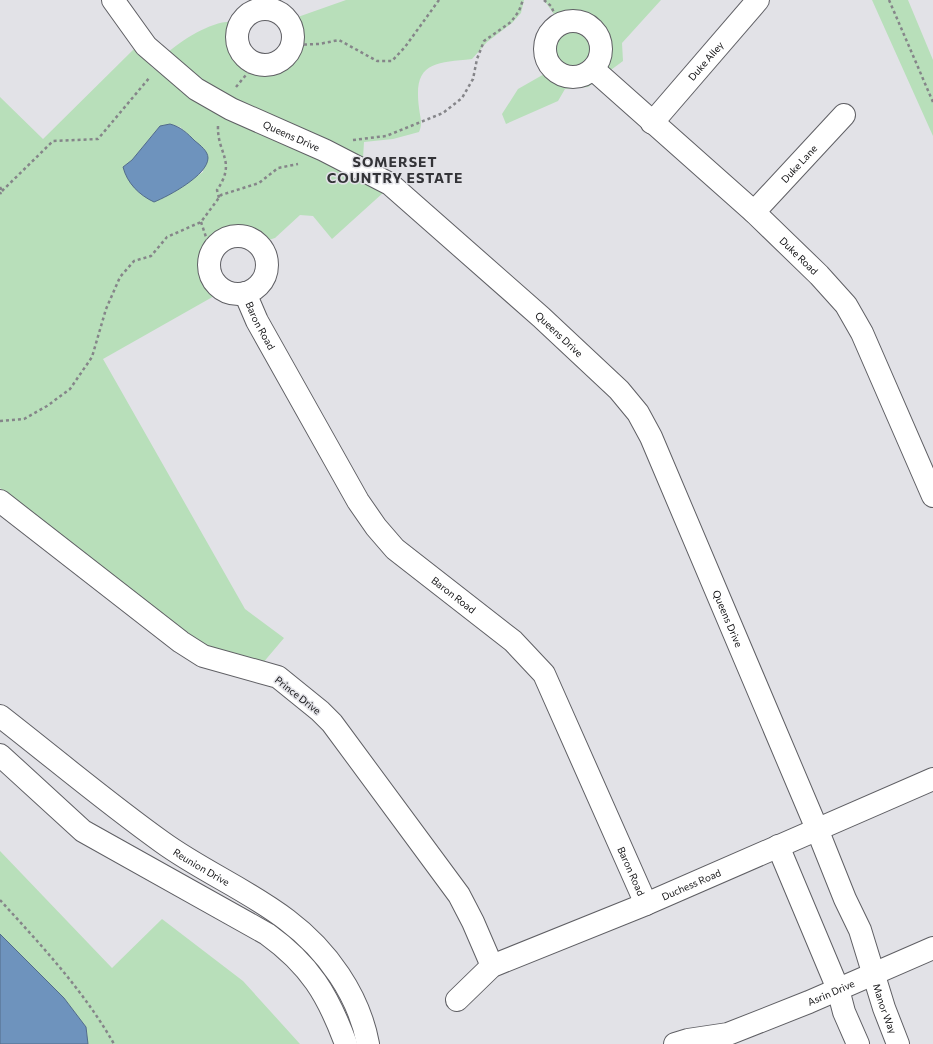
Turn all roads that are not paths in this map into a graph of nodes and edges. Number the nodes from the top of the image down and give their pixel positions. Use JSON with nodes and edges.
{"nodes":[{"id":1,"x":113,"y":0,"type":"edge"},
{"id":2,"x":758,"y":0,"type":"edge"},
{"id":3,"x":270,"y":4,"type":"edge"},
{"id":4,"x":593,"y":69,"type":"junction"},
{"id":5,"x":844,"y":114,"type":"dead end"},
{"id":6,"x":652,"y":122,"type":"junction"},
{"id":7,"x":754,"y":212,"type":"junction"},
{"id":8,"x":245,"y":294,"type":"junction"},
{"id":9,"x":933,"y":496,"type":"edge"},
{"id":10,"x":0,"y":501,"type":"edge"},
{"id":11,"x":0,"y":716,"type":"edge"},
{"id":12,"x":0,"y":755,"type":"edge"},
{"id":13,"x":933,"y":779,"type":"edge"},
{"id":14,"x":817,"y":829,"type":"junction"},
{"id":15,"x":778,"y":846,"type":"junction"},
{"id":16,"x":646,"y":904,"type":"junction"},
{"id":17,"x":933,"y":948,"type":"edge"},
{"id":18,"x":492,"y":966,"type":"junction"},
{"id":19,"x":872,"y":973,"type":"junction"},
{"id":20,"x":838,"y":989,"type":"junction"},
{"id":21,"x":457,"y":1000,"type":"dead end"},
{"id":22,"x":722,"y":1039,"type":"edge"},
{"id":23,"x":346,"y":1044,"type":"edge"},
{"id":24,"x":368,"y":1044,"type":"edge"},
{"id":25,"x":675,"y":1044,"type":"edge"},
{"id":26,"x":858,"y":1044,"type":"edge"},
{"id":27,"x":898,"y":1044,"type":"edge"}],
"edges":[{"from":1,"to":14,"type":"street","name":"Queens Drive"},
{"from":2,"to":6,"type":"street","name":"Duke Alley"},
{"from":3,"to":3,"type":"street"},
{"from":4,"to":4,"type":"street"},
{"from":4,"to":6,"type":"street","name":"Duke Road"},
{"from":5,"to":7,"type":"street","name":"Duke Lane"},
{"from":6,"to":7,"type":"street","name":"Duke Road"},
{"from":7,"to":9,"type":"street","name":"Duke Road"},
{"from":8,"to":8,"type":"street","name":"Baron Road"},
{"from":8,"to":16,"type":"street","name":"Baron Road"},
{"from":10,"to":18,"type":"street","name":"Prince Drive"},
{"from":11,"to":24,"type":"street","name":"Reunion Drive"},
{"from":12,"to":23,"type":"street"},
{"from":13,"to":14,"type":"street","name":"Duchess Road"},
{"from":14,"to":15,"type":"street","name":"Duchess Road"},
{"from":14,"to":19,"type":"street","name":"Queens Drive"},
{"from":15,"to":16,"type":"street","name":"Duchess Road"},
{"from":15,"to":20,"type":"street"},
{"from":16,"to":18,"type":"street","name":"Duchess Road"},
{"from":17,"to":19,"type":"street","name":"Asrin Drive"},
{"from":18,"to":21,"type":"street","name":"Duchess Road"},
{"from":19,"to":20,"type":"street","name":"Asrin Drive"},
{"from":19,"to":27,"type":"street","name":"Manor Way"},
{"from":20,"to":22,"type":"street","name":"Asrin Drive"},
{"from":20,"to":26,"type":"street"},
{"from":22,"to":25,"type":"street","name":"Asrin Drive"}]}
